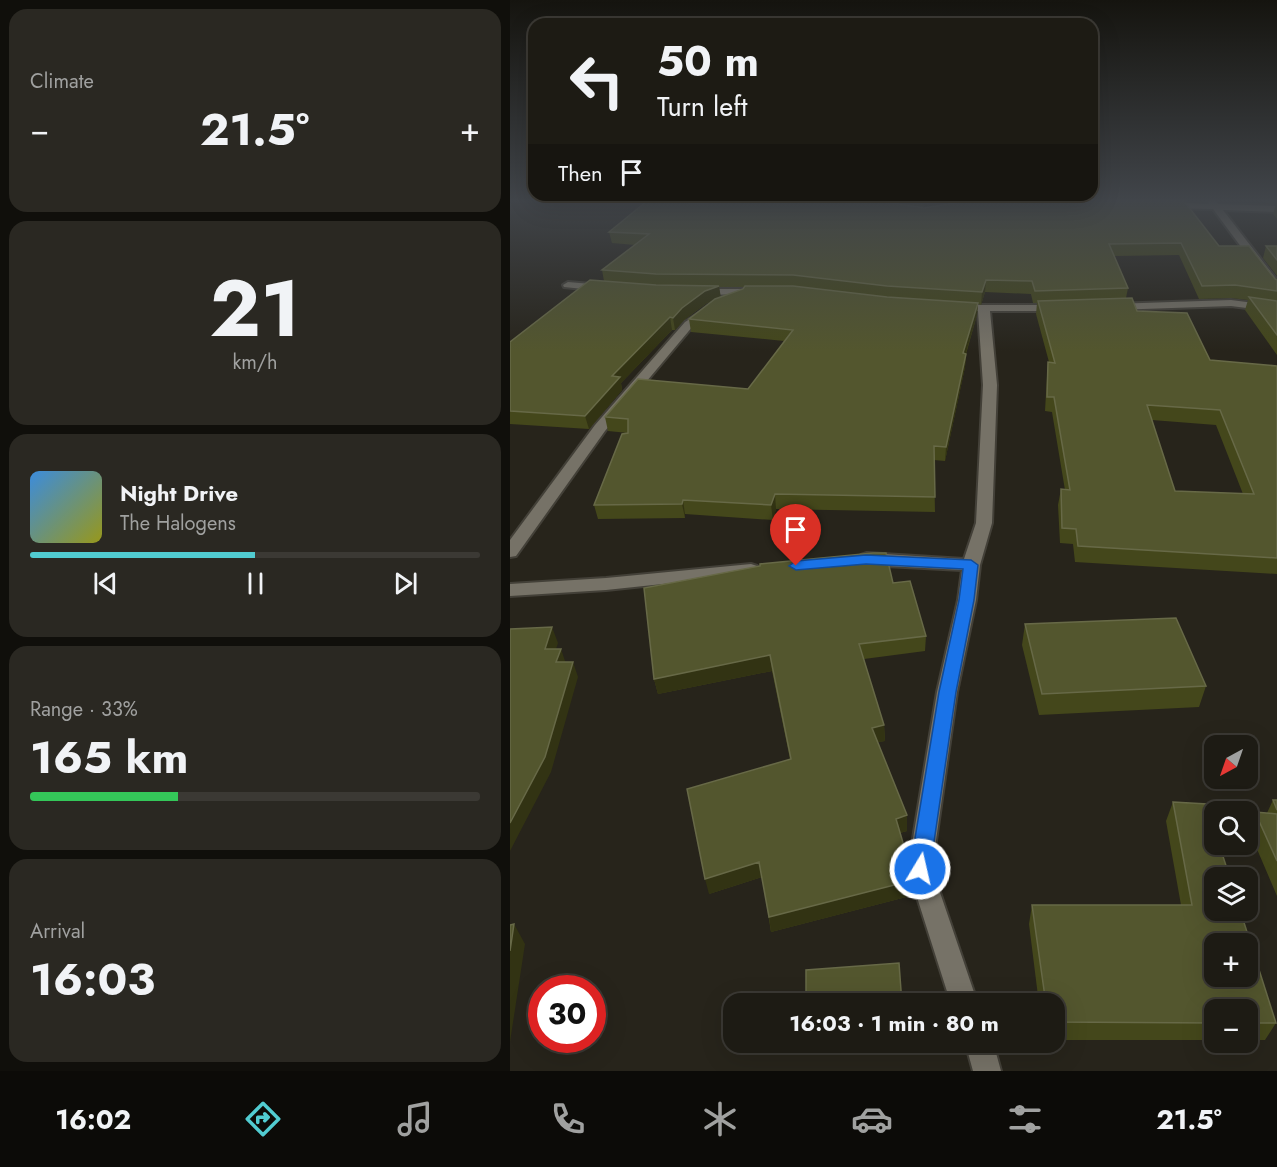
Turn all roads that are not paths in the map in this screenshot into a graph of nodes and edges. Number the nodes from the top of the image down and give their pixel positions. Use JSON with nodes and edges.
{"nodes":[{"id":1,"x":1251,"y":251,"type":"edge"},
{"id":2,"x":568,"y":285,"type":"dead end"},
{"id":3,"x":1277,"y":288,"type":"edge"},
{"id":4,"x":613,"y":289,"type":"edge"},
{"id":5,"x":682,"y":292,"type":"edge"},
{"id":6,"x":941,"y":307,"type":"edge"},
{"id":7,"x":1099,"y":307,"type":"edge"},
{"id":8,"x":1065,"y":308,"type":"edge"},
{"id":9,"x":1277,"y":309,"type":"edge"},
{"id":10,"x":984,"y":310,"type":"junction"},
{"id":11,"x":510,"y":552,"type":"edge"},
{"id":12,"x":854,"y":560,"type":"edge"},
{"id":13,"x":971,"y":565,"type":"junction"},
{"id":14,"x":772,"y":568,"type":"edge"},
{"id":15,"x":510,"y":590,"type":"edge"},
{"id":16,"x":961,"y":993,"type":"edge"},
{"id":17,"x":982,"y":1053,"type":"edge"},
{"id":18,"x":987,"y":1071,"type":"edge"}],
"edges":[{"from":1,"to":3,"type":"street"},
{"from":2,"to":4,"type":"street"},
{"from":5,"to":11,"type":"street"},
{"from":6,"to":10,"type":"street"},
{"from":7,"to":9,"type":"street"},
{"from":8,"to":10,"type":"street"},
{"from":10,"to":13,"type":"street"},
{"from":12,"to":13,"type":"street"},
{"from":13,"to":16,"type":"street"},
{"from":14,"to":15,"type":"street"},
{"from":17,"to":18,"type":"street"}]}
